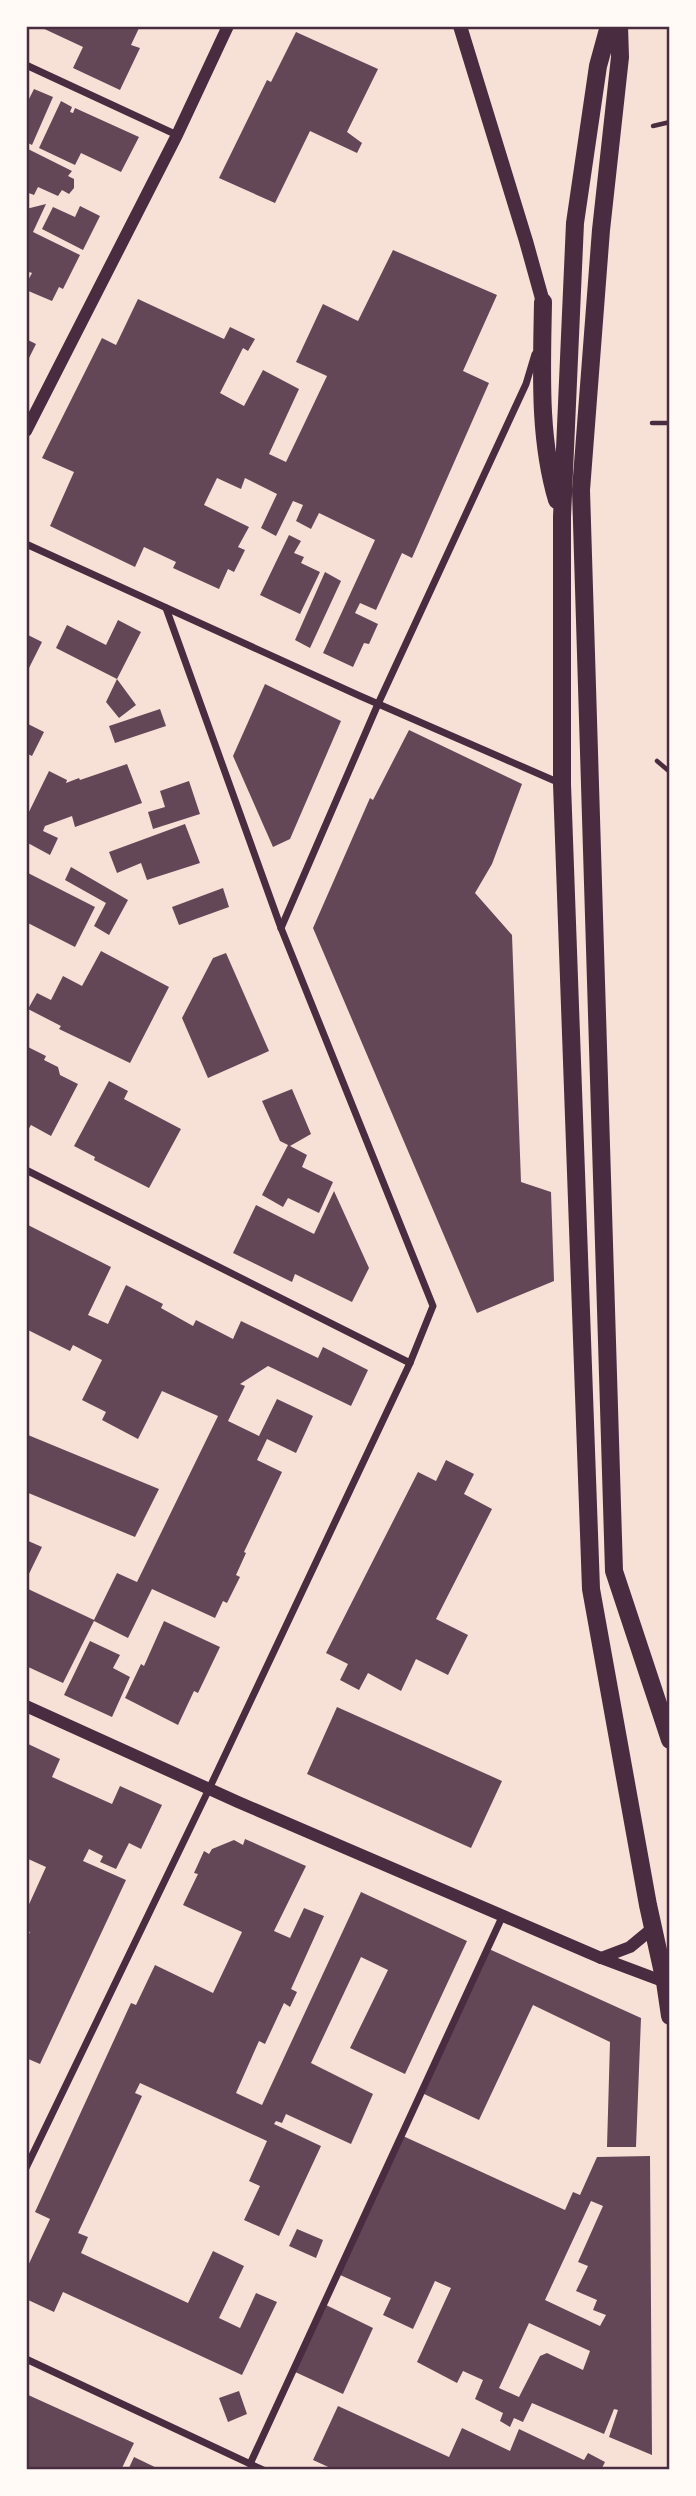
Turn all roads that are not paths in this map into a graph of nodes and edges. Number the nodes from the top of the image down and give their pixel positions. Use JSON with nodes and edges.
{"nodes":[{"id":1,"x":228,"y":26,"type":"edge"},
{"id":2,"x":460,"y":26,"type":"edge"},
{"id":3,"x":609,"y":26,"type":"edge"},
{"id":4,"x":618,"y":26,"type":"edge"},
{"id":5,"x":26,"y":65,"type":"edge"},
{"id":6,"x":177,"y":135,"type":"junction"},
{"id":7,"x":542,"y":302,"type":"junction"},
{"id":8,"x":26,"y":431,"type":"edge"},
{"id":9,"x":562,"y":516,"type":"junction"},
{"id":10,"x":26,"y":544,"type":"edge"},
{"id":11,"x":166,"y":608,"type":"junction"},
{"id":12,"x":378,"y":704,"type":"junction"},
{"id":13,"x":562,"y":784,"type":"junction"},
{"id":14,"x":281,"y":928,"type":"junction"},
{"id":15,"x":26,"y":1170,"type":"edge"},
{"id":16,"x":410,"y":1363,"type":"junction"},
{"id":17,"x":26,"y":1706,"type":"edge"},
{"id":18,"x":670,"y":1740,"type":"edge"},
{"id":19,"x":209,"y":1789,"type":"junction"},
{"id":20,"x":503,"y":1915,"type":"junction"},
{"id":21,"x":653,"y":1928,"type":"junction"},
{"id":22,"x":601,"y":1958,"type":"junction"},
{"id":23,"x":668,"y":1984,"type":"edge"},
{"id":24,"x":670,"y":2016,"type":"edge"},
{"id":25,"x":26,"y":2168,"type":"edge"},
{"id":26,"x":26,"y":2359,"type":"edge"},
{"id":27,"x":250,"y":2464,"type":"junction"},
{"id":28,"x":262,"y":2470,"type":"edge"}],
"edges":[{"from":1,"to":6,"type":"street"},
{"from":2,"to":7,"type":"main road"},
{"from":3,"to":9,"type":"main road"},
{"from":4,"to":18,"type":"main road"},
{"from":5,"to":6,"type":"street"},
{"from":6,"to":8,"type":"street"},
{"from":7,"to":9,"type":"main road"},
{"from":7,"to":12,"type":"street"},
{"from":9,"to":13,"type":"main road"},
{"from":10,"to":11,"type":"street"},
{"from":11,"to":12,"type":"street"},
{"from":11,"to":14,"type":"street"},
{"from":12,"to":13,"type":"street"},
{"from":12,"to":14,"type":"street"},
{"from":13,"to":21,"type":"main road"},
{"from":14,"to":16,"type":"street"},
{"from":15,"to":16,"type":"street"},
{"from":16,"to":19,"type":"street"},
{"from":17,"to":19,"type":"street"},
{"from":19,"to":20,"type":"street"},
{"from":19,"to":25,"type":"street"},
{"from":20,"to":22,"type":"street"},
{"from":20,"to":27,"type":"street"},
{"from":21,"to":22,"type":"street"},
{"from":21,"to":23,"type":"main road"},
{"from":22,"to":23,"type":"street"},
{"from":23,"to":24,"type":"main road"},
{"from":26,"to":27,"type":"street"},
{"from":27,"to":28,"type":"street"}]}
